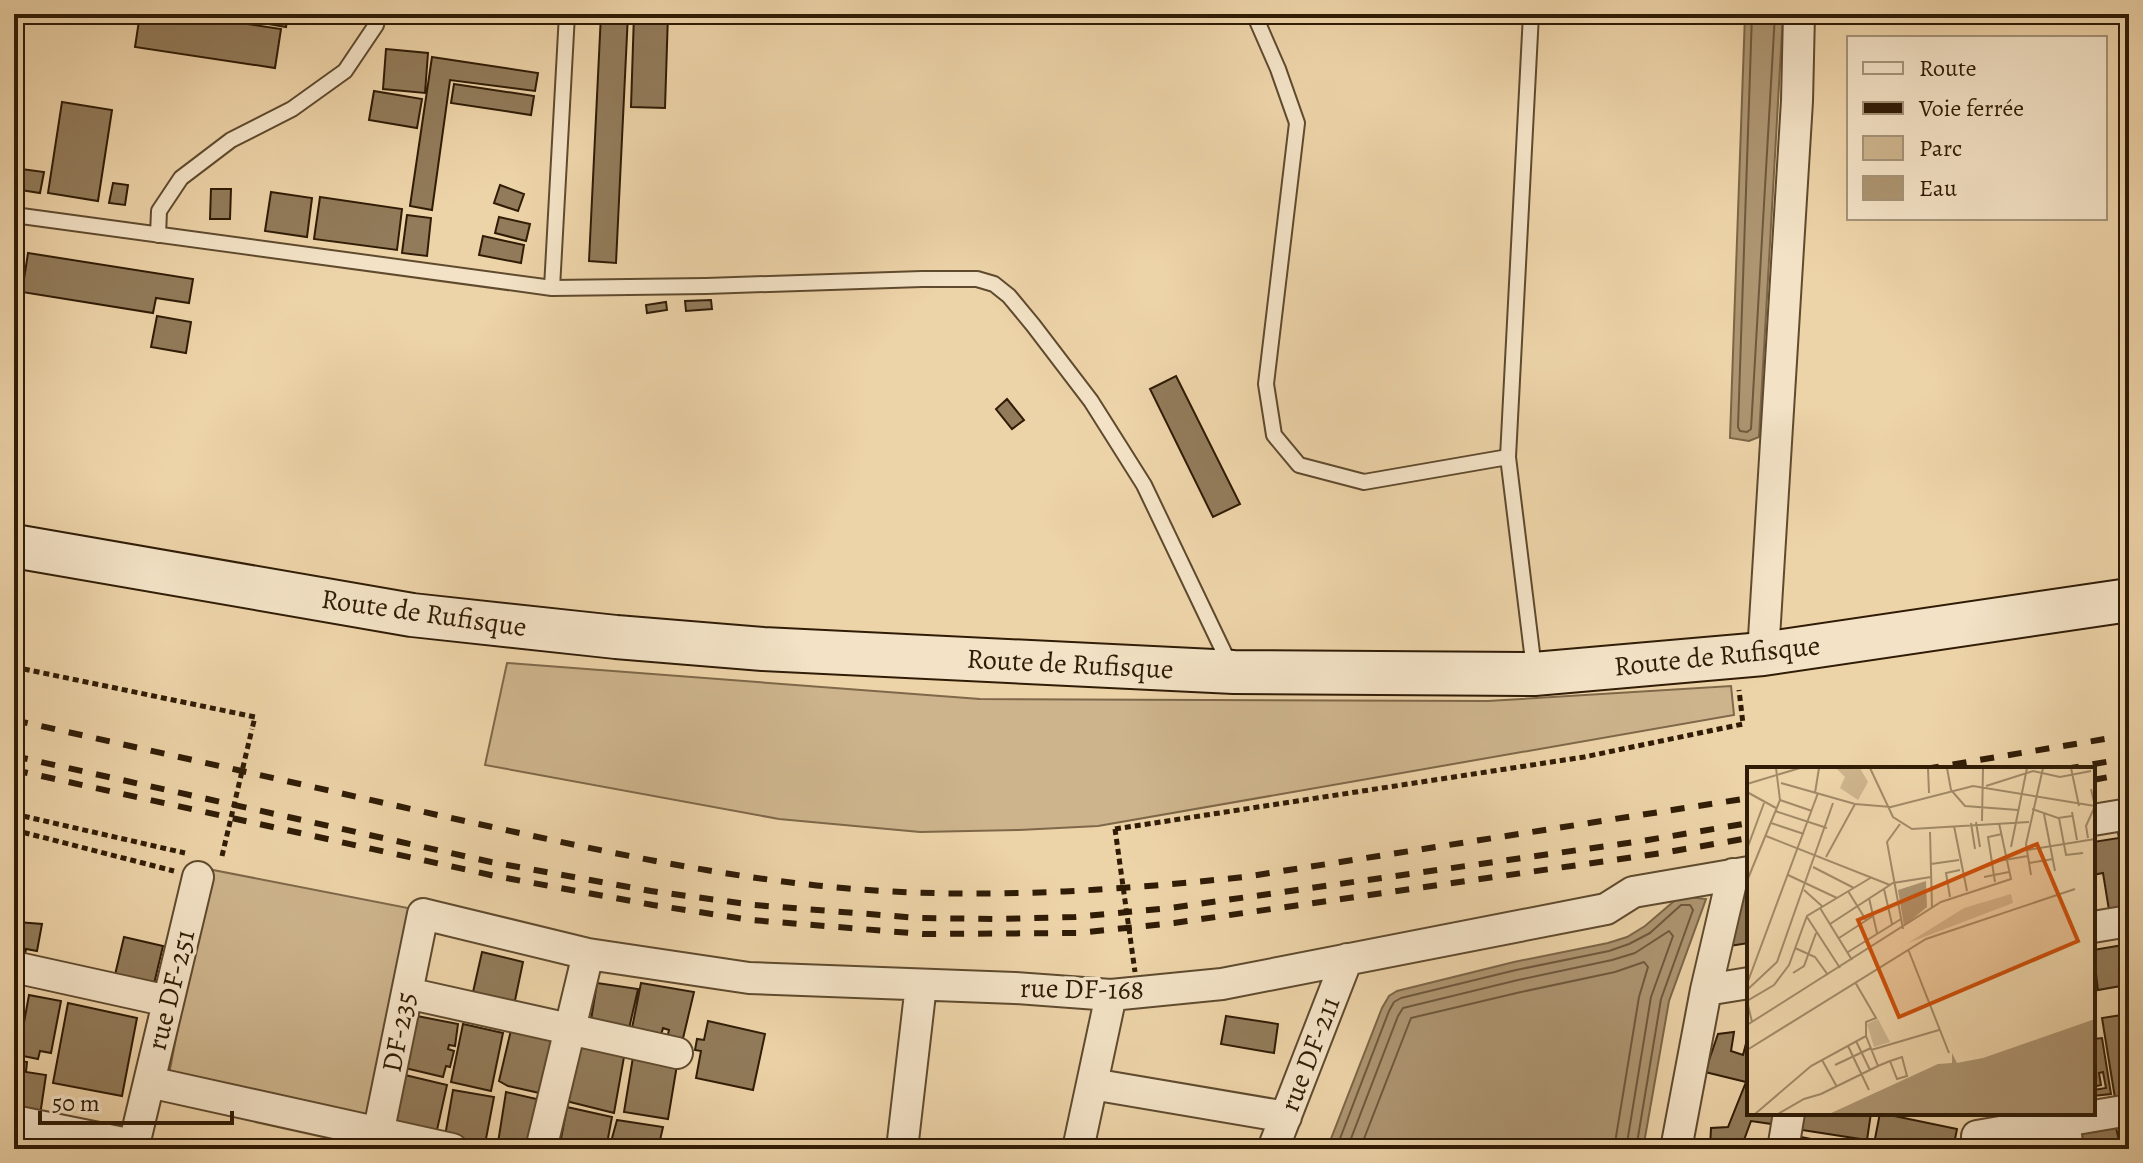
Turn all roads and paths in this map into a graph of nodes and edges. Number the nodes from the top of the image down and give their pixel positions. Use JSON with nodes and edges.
{"nodes":[{"id":1,"x":379,"y":14,"type":"edge"},
{"id":2,"x":567,"y":14,"type":"edge"},
{"id":3,"x":1254,"y":14,"type":"edge"},
{"id":4,"x":1531,"y":14,"type":"edge"},
{"id":5,"x":1799,"y":14,"type":"edge"},
{"id":6,"x":14,"y":215,"type":"edge"},
{"id":7,"x":158,"y":235,"type":"junction"},
{"id":8,"x":552,"y":288,"type":"junction"},
{"id":9,"x":1508,"y":457,"type":"junction"},
{"id":10,"x":14,"y":546,"type":"edge"},
{"id":11,"x":2129,"y":600,"type":"edge"},
{"id":12,"x":1749,"y":655,"type":"junction"},
{"id":13,"x":14,"y":667,"type":"edge"},
{"id":14,"x":1234,"y":672,"type":"junction"},
{"id":15,"x":1534,"y":674,"type":"junction"},
{"id":16,"x":14,"y":814,"type":"edge"},
{"id":17,"x":2129,"y":814,"type":"edge"},
{"id":18,"x":2095,"y":820,"type":"edge"},
{"id":19,"x":14,"y":830,"type":"edge"},
{"id":20,"x":208,"y":863,"type":"junction"},
{"id":21,"x":1741,"y":873,"type":"edge"},
{"id":22,"x":423,"y":914,"type":"joint"},
{"id":23,"x":2129,"y":921,"type":"edge"},
{"id":24,"x":2095,"y":927,"type":"edge"},
{"id":25,"x":588,"y":954,"type":"junction"},
{"id":26,"x":1347,"y":959,"type":"junction"},
{"id":27,"x":14,"y":967,"type":"edge"},
{"id":28,"x":1135,"y":972,"type":"dead end"},
{"id":29,"x":1747,"y":983,"type":"edge"},
{"id":30,"x":921,"y":985,"type":"junction"},
{"id":31,"x":1706,"y":990,"type":"junction"},
{"id":32,"x":407,"y":993,"type":"junction"},
{"id":33,"x":1111,"y":995,"type":"junction"},
{"id":34,"x":168,"y":1001,"type":"junction"},
{"id":35,"x":570,"y":1029,"type":"junction"},
{"id":36,"x":677,"y":1053,"type":"dead end"},
{"id":37,"x":149,"y":1082,"type":"junction"},
{"id":38,"x":1092,"y":1084,"type":"junction"},
{"id":39,"x":2129,"y":1110,"type":"edge"},
{"id":40,"x":1789,"y":1115,"type":"edge"},
{"id":41,"x":1286,"y":1117,"type":"junction"},
{"id":42,"x":14,"y":1121,"type":"edge"},
{"id":43,"x":1977,"y":1133,"type":"edge"},
{"id":44,"x":2066,"y":1135,"type":"edge"},
{"id":45,"x":376,"y":1142,"type":"edge"},
{"id":46,"x":133,"y":1147,"type":"edge"},
{"id":47,"x":452,"y":1149,"type":"edge"},
{"id":48,"x":541,"y":1149,"type":"edge"},
{"id":49,"x":902,"y":1149,"type":"edge"},
{"id":50,"x":1078,"y":1149,"type":"edge"},
{"id":51,"x":1273,"y":1149,"type":"edge"},
{"id":52,"x":1676,"y":1149,"type":"edge"},
{"id":53,"x":1783,"y":1149,"type":"edge"}],
"edges":[{"from":1,"to":7,"type":"lane"},
{"from":2,"to":8,"type":"lane"},
{"from":3,"to":9,"type":"lane"},
{"from":4,"to":9,"type":"lane"},
{"from":5,"to":12,"type":"street"},
{"from":6,"to":7,"type":"lane"},
{"from":7,"to":8,"type":"lane"},
{"from":8,"to":14,"type":"lane"},
{"from":9,"to":15,"type":"lane"},
{"from":10,"to":14,"type":"main road","name":"Route de Rufisque"},
{"from":11,"to":12,"type":"main road","name":"Route de Rufisque"},
{"from":12,"to":15,"type":"main road","name":"Route de Rufisque"},
{"from":12,"to":28,"type":"path","bridge":true},
{"from":13,"to":20,"type":"path","bridge":true},
{"from":14,"to":15,"type":"main road","name":"Route de Rufisque"},
{"from":16,"to":20,"type":"path"},
{"from":17,"to":18,"type":"street"},
{"from":19,"to":20,"type":"path"},
{"from":20,"to":34,"type":"street","name":"rue DF-251"},
{"from":21,"to":26,"type":"street","name":"rue DF-168"},
{"from":21,"to":31,"type":"street"},
{"from":22,"to":25,"type":"street","name":"rue DF-168"},
{"from":22,"to":32,"type":"street","name":"DF-235","number":"DF-235"},
{"from":23,"to":24,"type":"street"},
{"from":25,"to":30,"type":"street","name":"rue DF-168"},
{"from":25,"to":35,"type":"street"},
{"from":26,"to":33,"type":"street","name":"rue DF-168"},
{"from":26,"to":41,"type":"street","name":"rue DF-211"},
{"from":27,"to":34,"type":"street"},
{"from":29,"to":31,"type":"street"},
{"from":30,"to":33,"type":"street","name":"rue DF-168"},
{"from":30,"to":49,"type":"street"},
{"from":31,"to":52,"type":"street"},
{"from":32,"to":35,"type":"street"},
{"from":32,"to":45,"type":"street","name":"DF-235","number":"DF-235"},
{"from":33,"to":38,"type":"street"},
{"from":34,"to":37,"type":"street","name":"rue DF-251"},
{"from":35,"to":36,"type":"street"},
{"from":35,"to":48,"type":"street"},
{"from":37,"to":45,"type":"street"},
{"from":37,"to":46,"type":"street","name":"rue DF-251"},
{"from":38,"to":41,"type":"street"},
{"from":38,"to":50,"type":"street"},
{"from":39,"to":44,"type":"street"},
{"from":40,"to":53,"type":"street"},
{"from":41,"to":51,"type":"street","name":"rue DF-211"},
{"from":42,"to":46,"type":"street"},
{"from":43,"to":44,"type":"street"},
{"from":45,"to":47,"type":"street"}]}
